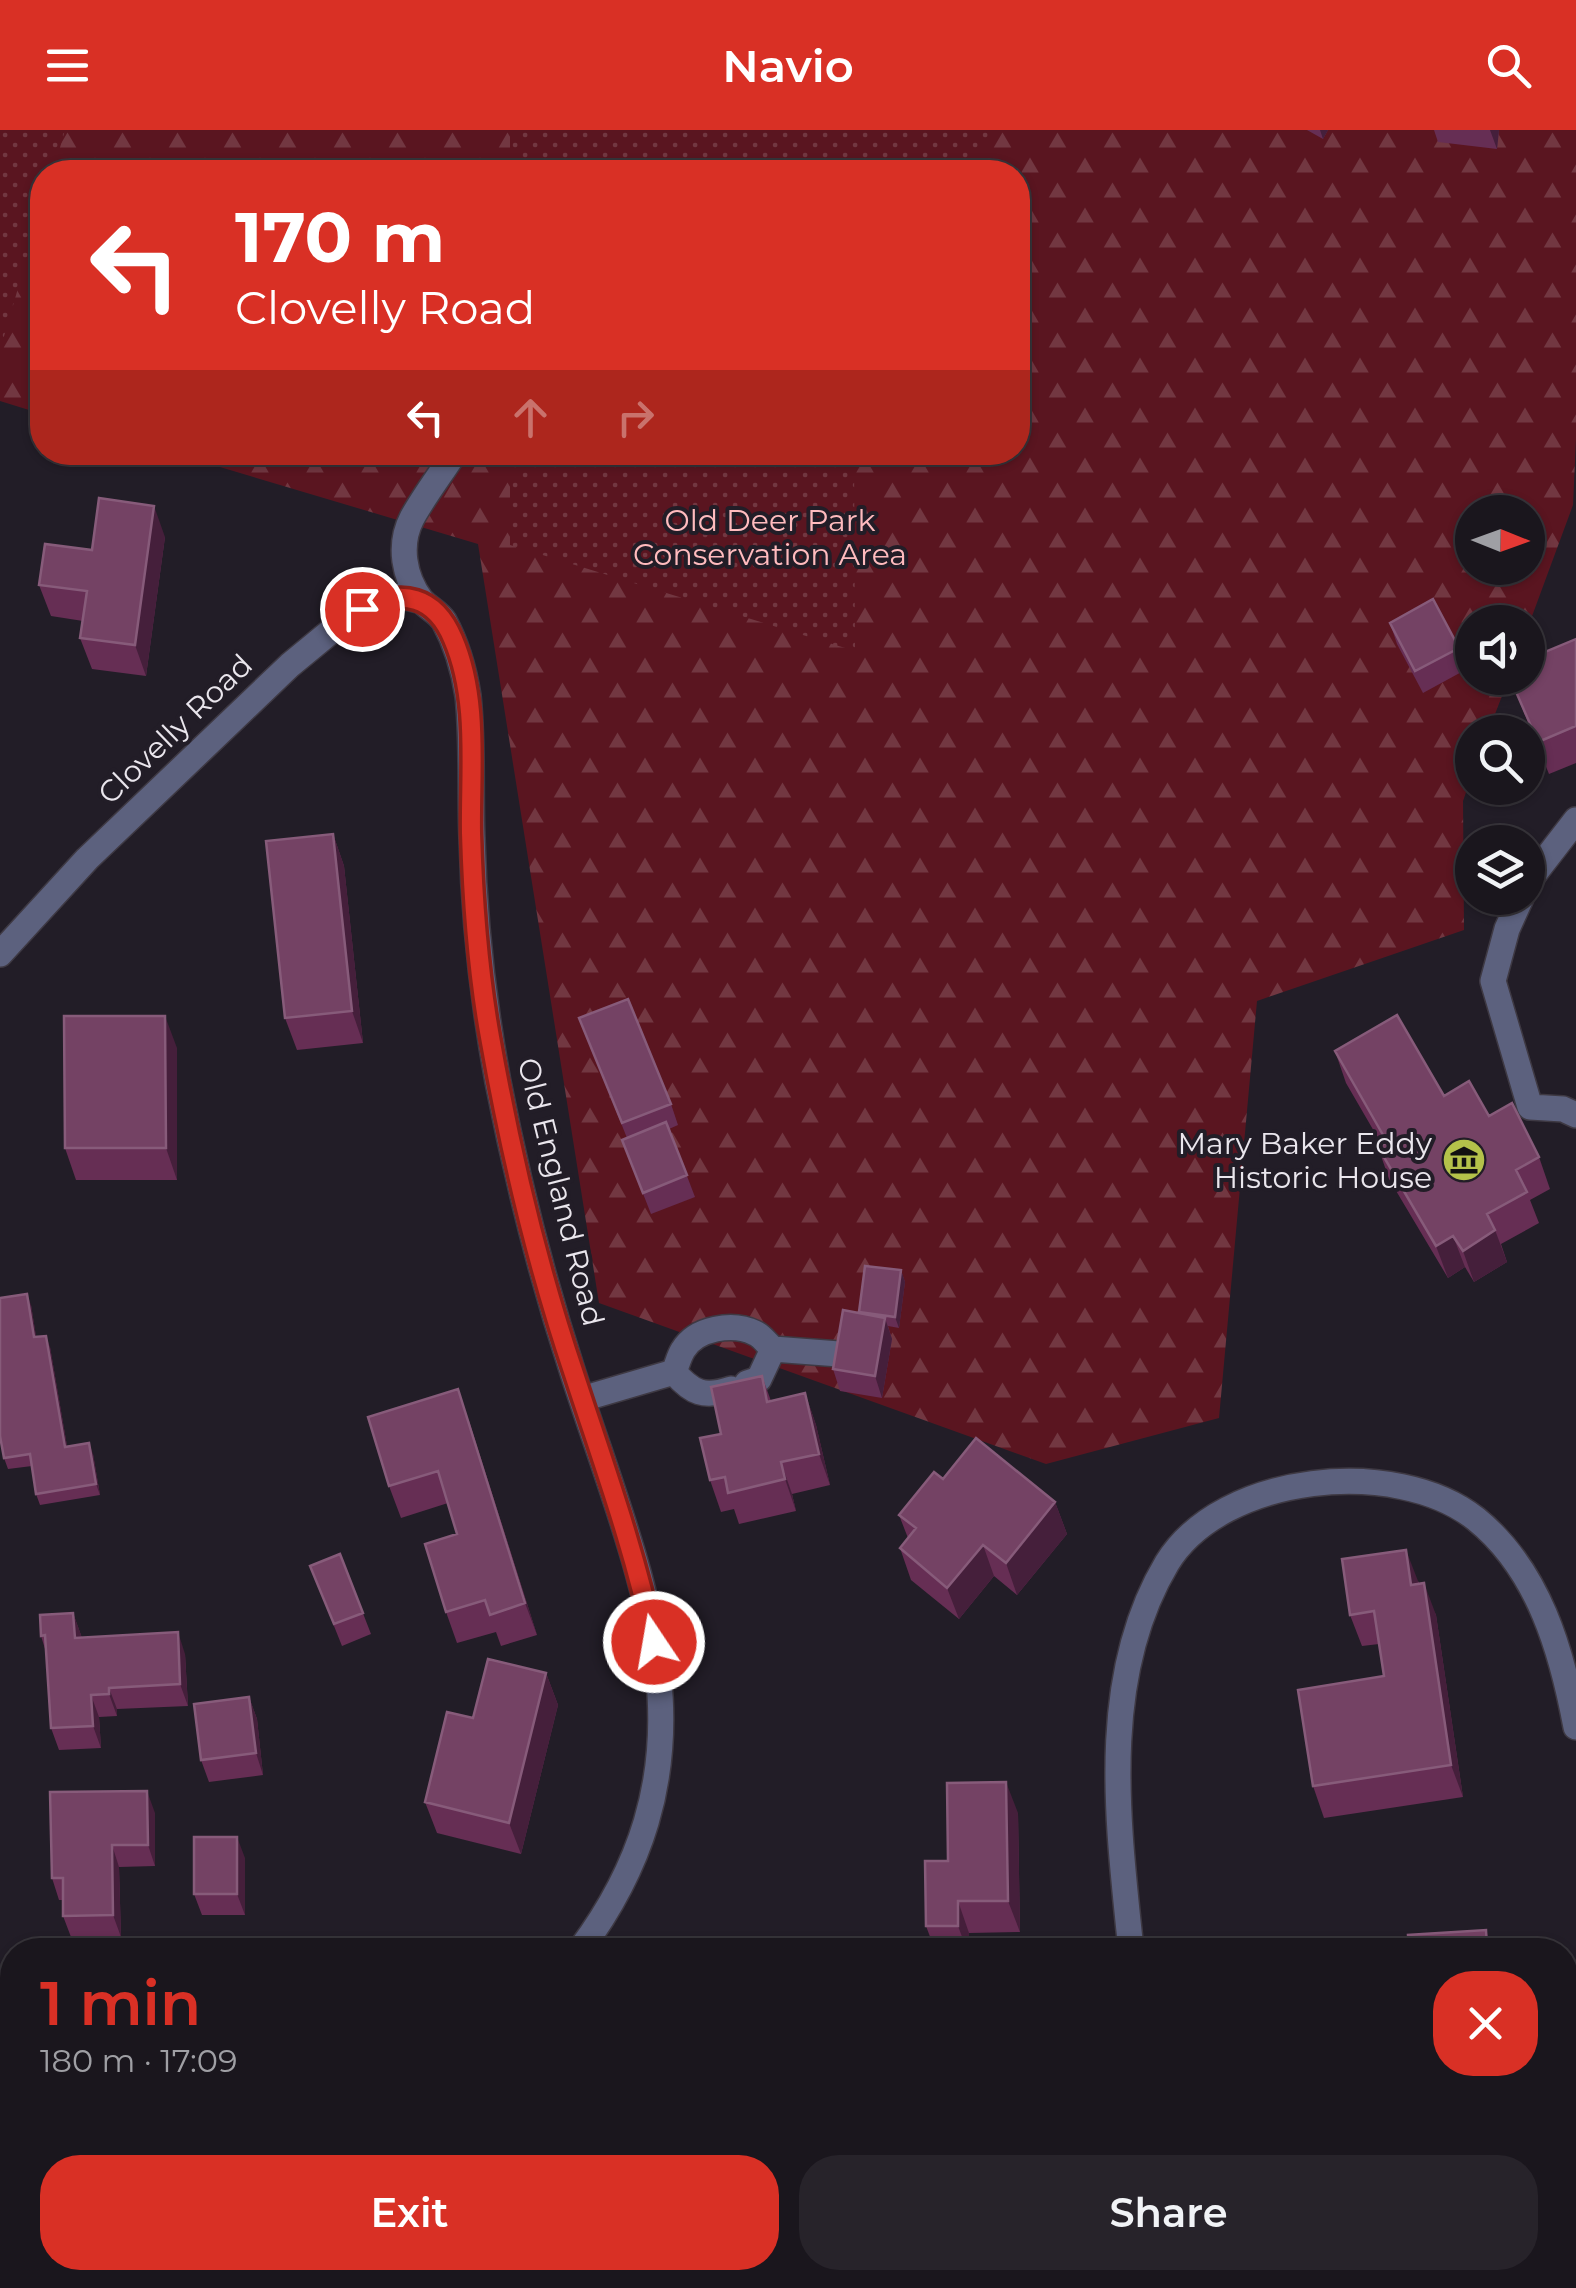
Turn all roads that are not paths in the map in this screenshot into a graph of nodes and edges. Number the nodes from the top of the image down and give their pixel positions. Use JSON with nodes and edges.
{"nodes":[{"id":1,"x":447,"y":465,"type":"edge"},
{"id":2,"x":422,"y":601,"type":"junction"},
{"id":3,"x":1576,"y":820,"type":"edge"},
{"id":4,"x":1545,"y":860,"type":"edge"},
{"id":5,"x":1513,"y":915,"type":"edge"},
{"id":6,"x":0,"y":954,"type":"edge"},
{"id":7,"x":1576,"y":1115,"type":"edge"},
{"id":8,"x":773,"y":1349,"type":"junction"},
{"id":9,"x":839,"y":1354,"type":"edge"},
{"id":10,"x":674,"y":1372,"type":"junction"},
{"id":11,"x":582,"y":1400,"type":"junction"},
{"id":12,"x":1576,"y":1727,"type":"edge"},
{"id":13,"x":588,"y":1938,"type":"edge"},
{"id":14,"x":1130,"y":1938,"type":"edge"}],
"edges":[{"from":1,"to":2,"type":"street","name":"Old England Road"},
{"from":2,"to":6,"type":"street","name":"Clovelly Road"},
{"from":2,"to":11,"type":"street","name":"Old England Road"},
{"from":3,"to":4,"type":"street"},
{"from":5,"to":7,"type":"street"},
{"from":8,"to":9,"type":"street"},
{"from":8,"to":10,"type":"street"},
{"from":8,"to":10,"type":"street"},
{"from":10,"to":11,"type":"street"},
{"from":11,"to":13,"type":"street","name":"Old England Road"},
{"from":12,"to":14,"type":"street"}]}
